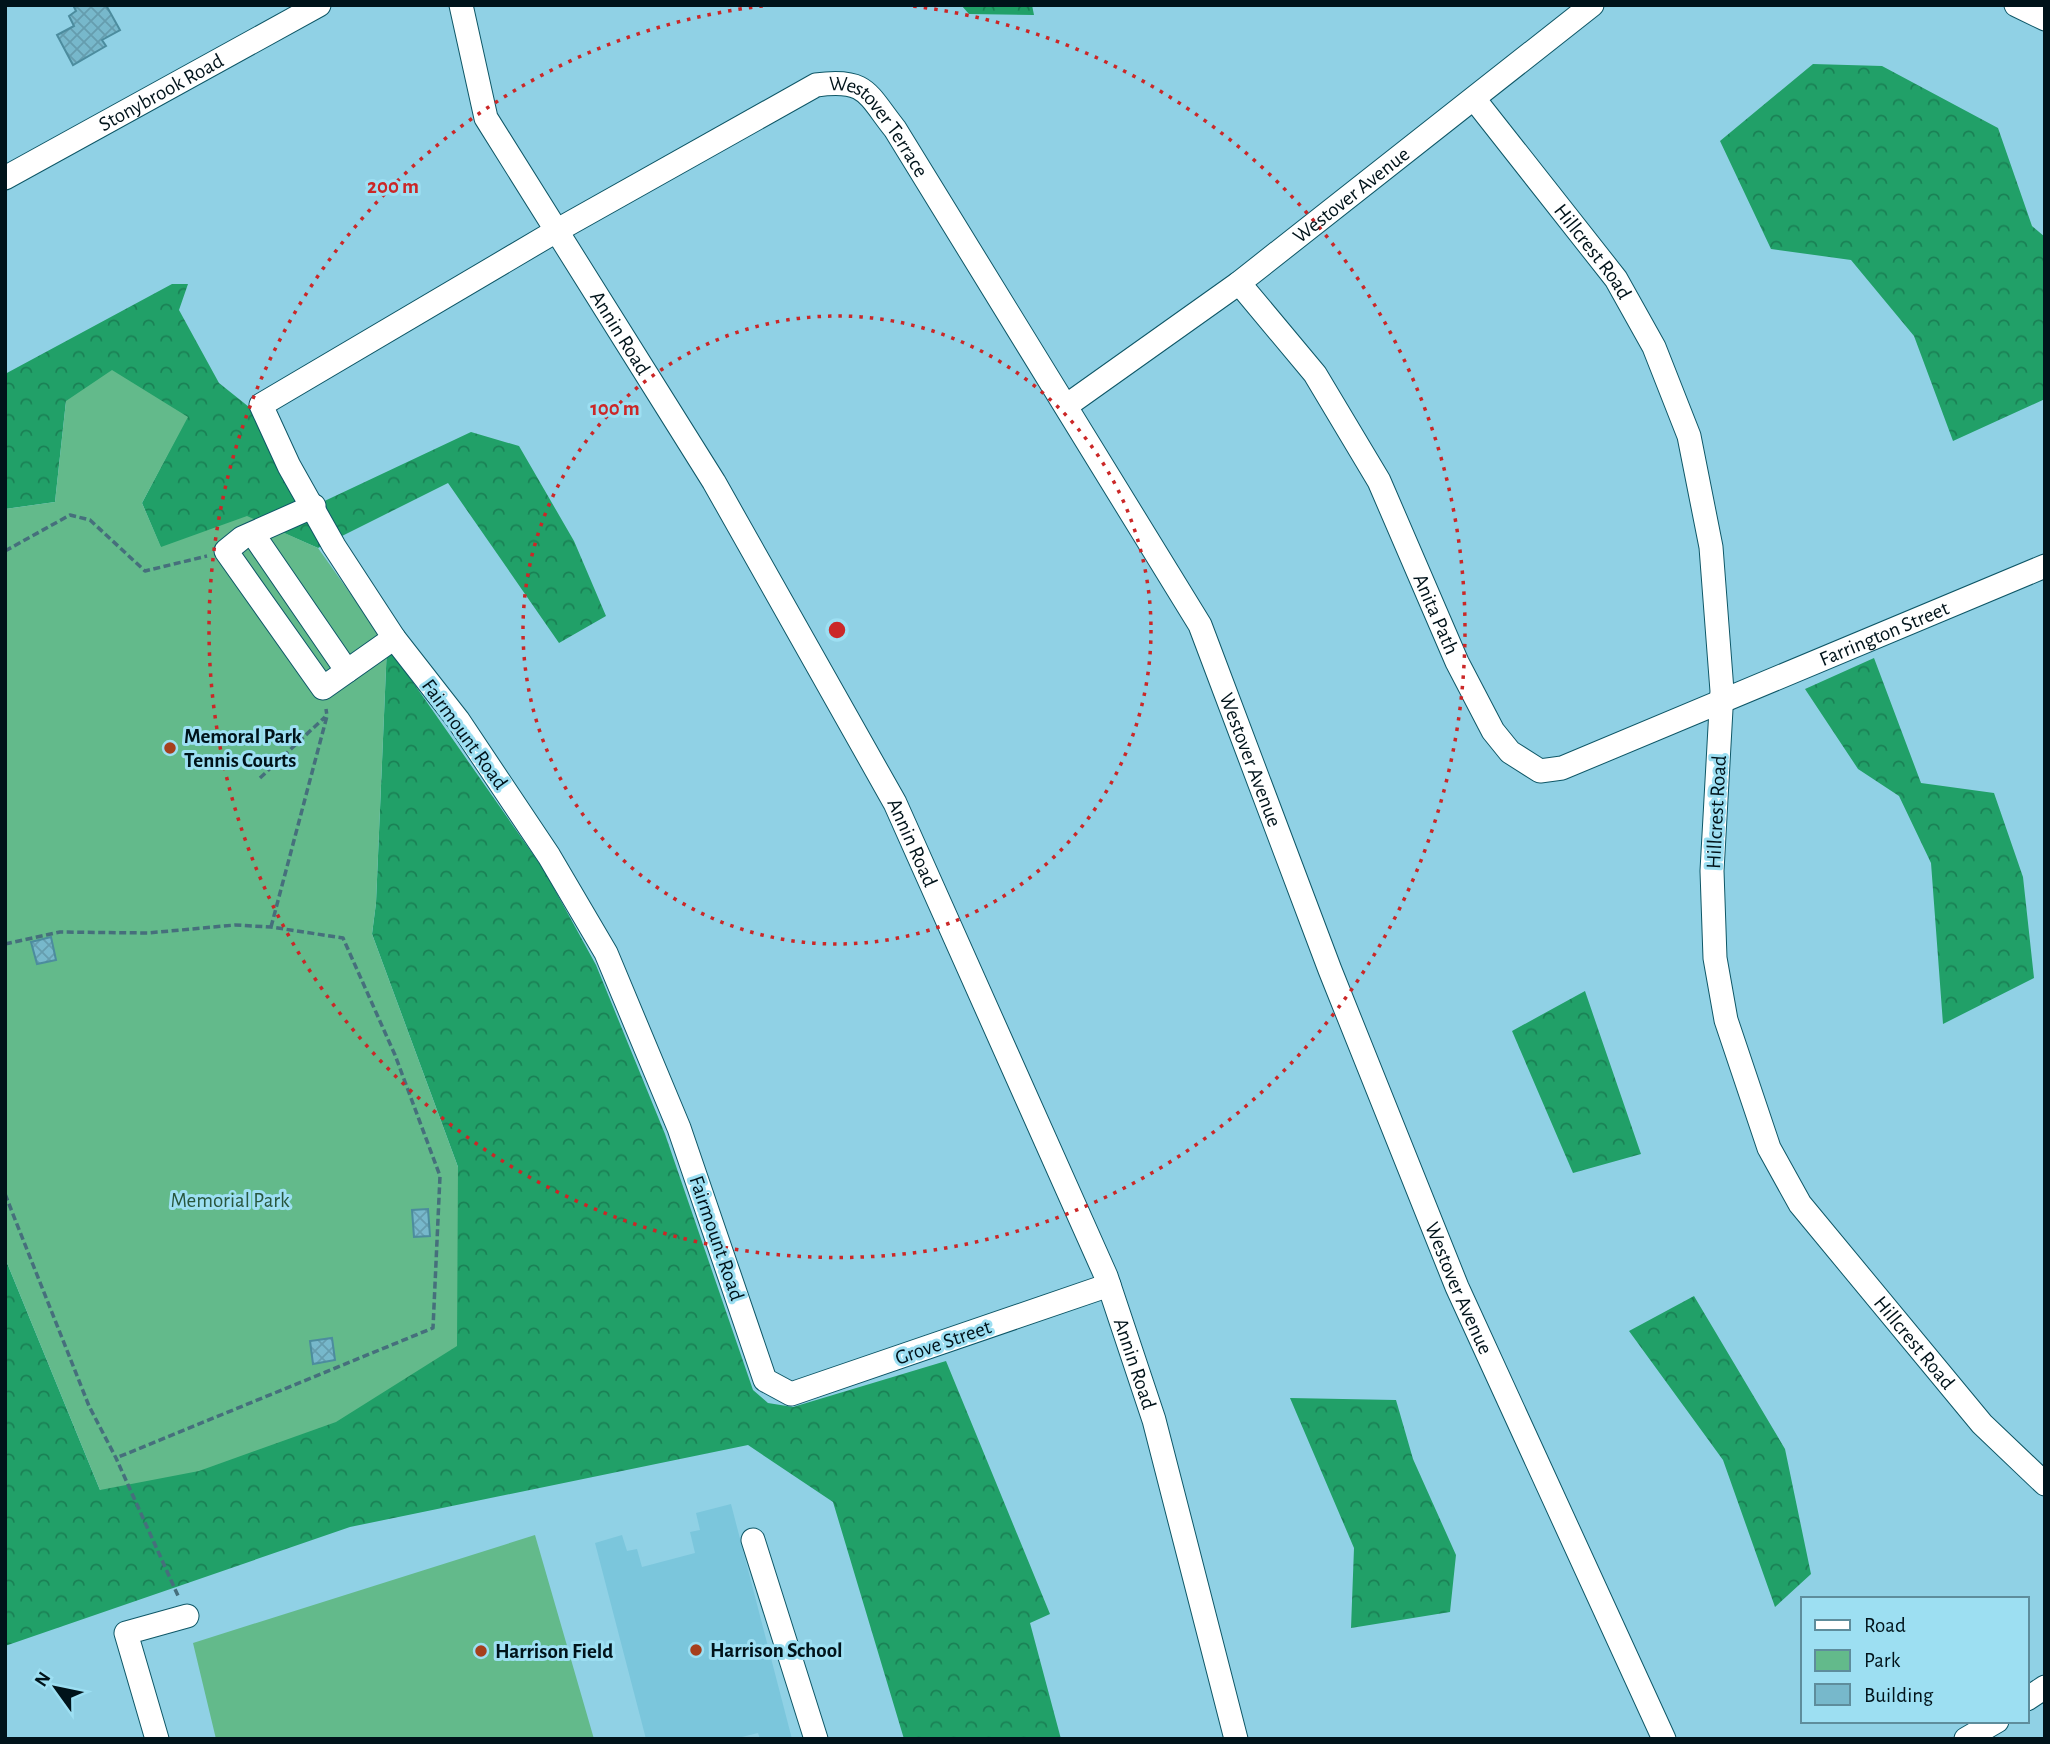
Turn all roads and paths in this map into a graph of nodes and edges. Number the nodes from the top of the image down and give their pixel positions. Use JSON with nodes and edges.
{"nodes":[{"id":1,"x":319,"y":5,"type":"edge"},
{"id":2,"x":461,"y":5,"type":"edge"},
{"id":3,"x":1592,"y":5,"type":"edge"},
{"id":4,"x":2016,"y":5,"type":"edge"},
{"id":5,"x":2045,"y":19,"type":"edge"},
{"id":6,"x":1475,"y":100,"type":"junction"},
{"id":7,"x":5,"y":178,"type":"edge"},
{"id":8,"x":556,"y":231,"type":"junction"},
{"id":9,"x":1239,"y":284,"type":"junction"},
{"id":10,"x":1066,"y":406,"type":"junction"},
{"id":11,"x":314,"y":506,"type":"junction"},
{"id":12,"x":253,"y":534,"type":"junction"},
{"id":13,"x":5,"y":551,"type":"edge"},
{"id":14,"x":226,"y":551,"type":"junction"},
{"id":15,"x":2045,"y":566,"type":"edge"},
{"id":16,"x":394,"y":638,"type":"junction"},
{"id":17,"x":348,"y":671,"type":"junction"},
{"id":18,"x":323,"y":688,"type":"junction"},
{"id":19,"x":1722,"y":702,"type":"junction"},
{"id":20,"x":327,"y":716,"type":"junction"},
{"id":21,"x":260,"y":778,"type":"dead end"},
{"id":22,"x":271,"y":927,"type":"junction"},
{"id":23,"x":5,"y":944,"type":"edge"},
{"id":24,"x":5,"y":1194,"type":"edge"},
{"id":25,"x":1109,"y":1285,"type":"junction"},
{"id":26,"x":777,"y":1389,"type":"joint"},
{"id":27,"x":116,"y":1458,"type":"junction"},
{"id":28,"x":2045,"y":1484,"type":"edge"},
{"id":29,"x":753,"y":1541,"type":"dead end"},
{"id":30,"x":187,"y":1616,"type":"joint"},
{"id":31,"x":2045,"y":1687,"type":"edge"},
{"id":32,"x":2029,"y":1698,"type":"edge"},
{"id":33,"x":1994,"y":1723,"type":"edge"},
{"id":34,"x":157,"y":1739,"type":"edge"},
{"id":35,"x":816,"y":1739,"type":"edge"},
{"id":36,"x":1237,"y":1739,"type":"edge"},
{"id":37,"x":1664,"y":1739,"type":"edge"},
{"id":38,"x":1966,"y":1739,"type":"edge"}],
"edges":[{"from":1,"to":7,"type":"street","name":"Stonybrook Road"},
{"from":2,"to":8,"type":"street","name":"Annin Road"},
{"from":3,"to":6,"type":"street","name":"Westover Avenue"},
{"from":4,"to":5,"type":"street"},
{"from":6,"to":9,"type":"street","name":"Westover Avenue"},
{"from":6,"to":19,"type":"street","name":"Hillcrest Road"},
{"from":8,"to":10,"type":"street","name":"Westover Terrace"},
{"from":8,"to":11,"type":"street","name":"Fairmount Road"},
{"from":8,"to":25,"type":"street","name":"Annin Road"},
{"from":9,"to":10,"type":"street","name":"Westover Avenue"},
{"from":9,"to":19,"type":"street","name":"Anita Path"},
{"from":10,"to":37,"type":"street","name":"Westover Avenue"},
{"from":11,"to":12,"type":"street"},
{"from":11,"to":16,"type":"street","name":"Fairmount Road"},
{"from":12,"to":14,"type":"street"},
{"from":12,"to":17,"type":"street"},
{"from":13,"to":14,"type":"path"},
{"from":14,"to":18,"type":"street"},
{"from":15,"to":19,"type":"street","name":"Farrington Street"},
{"from":16,"to":17,"type":"street"},
{"from":16,"to":26,"type":"street","name":"Fairmount Road"},
{"from":17,"to":18,"type":"street"},
{"from":18,"to":20,"type":"path"},
{"from":19,"to":28,"type":"street","name":"Hillcrest Road"},
{"from":20,"to":21,"type":"path"},
{"from":20,"to":22,"type":"path"},
{"from":22,"to":23,"type":"path"},
{"from":22,"to":27,"type":"path"},
{"from":24,"to":27,"type":"path"},
{"from":25,"to":26,"type":"street","name":"Grove Street"},
{"from":25,"to":36,"type":"street","name":"Annin Road"},
{"from":27,"to":30,"type":"path"},
{"from":29,"to":35,"type":"street"},
{"from":30,"to":34,"type":"street"},
{"from":31,"to":32,"type":"street"},
{"from":33,"to":38,"type":"street"}]}
